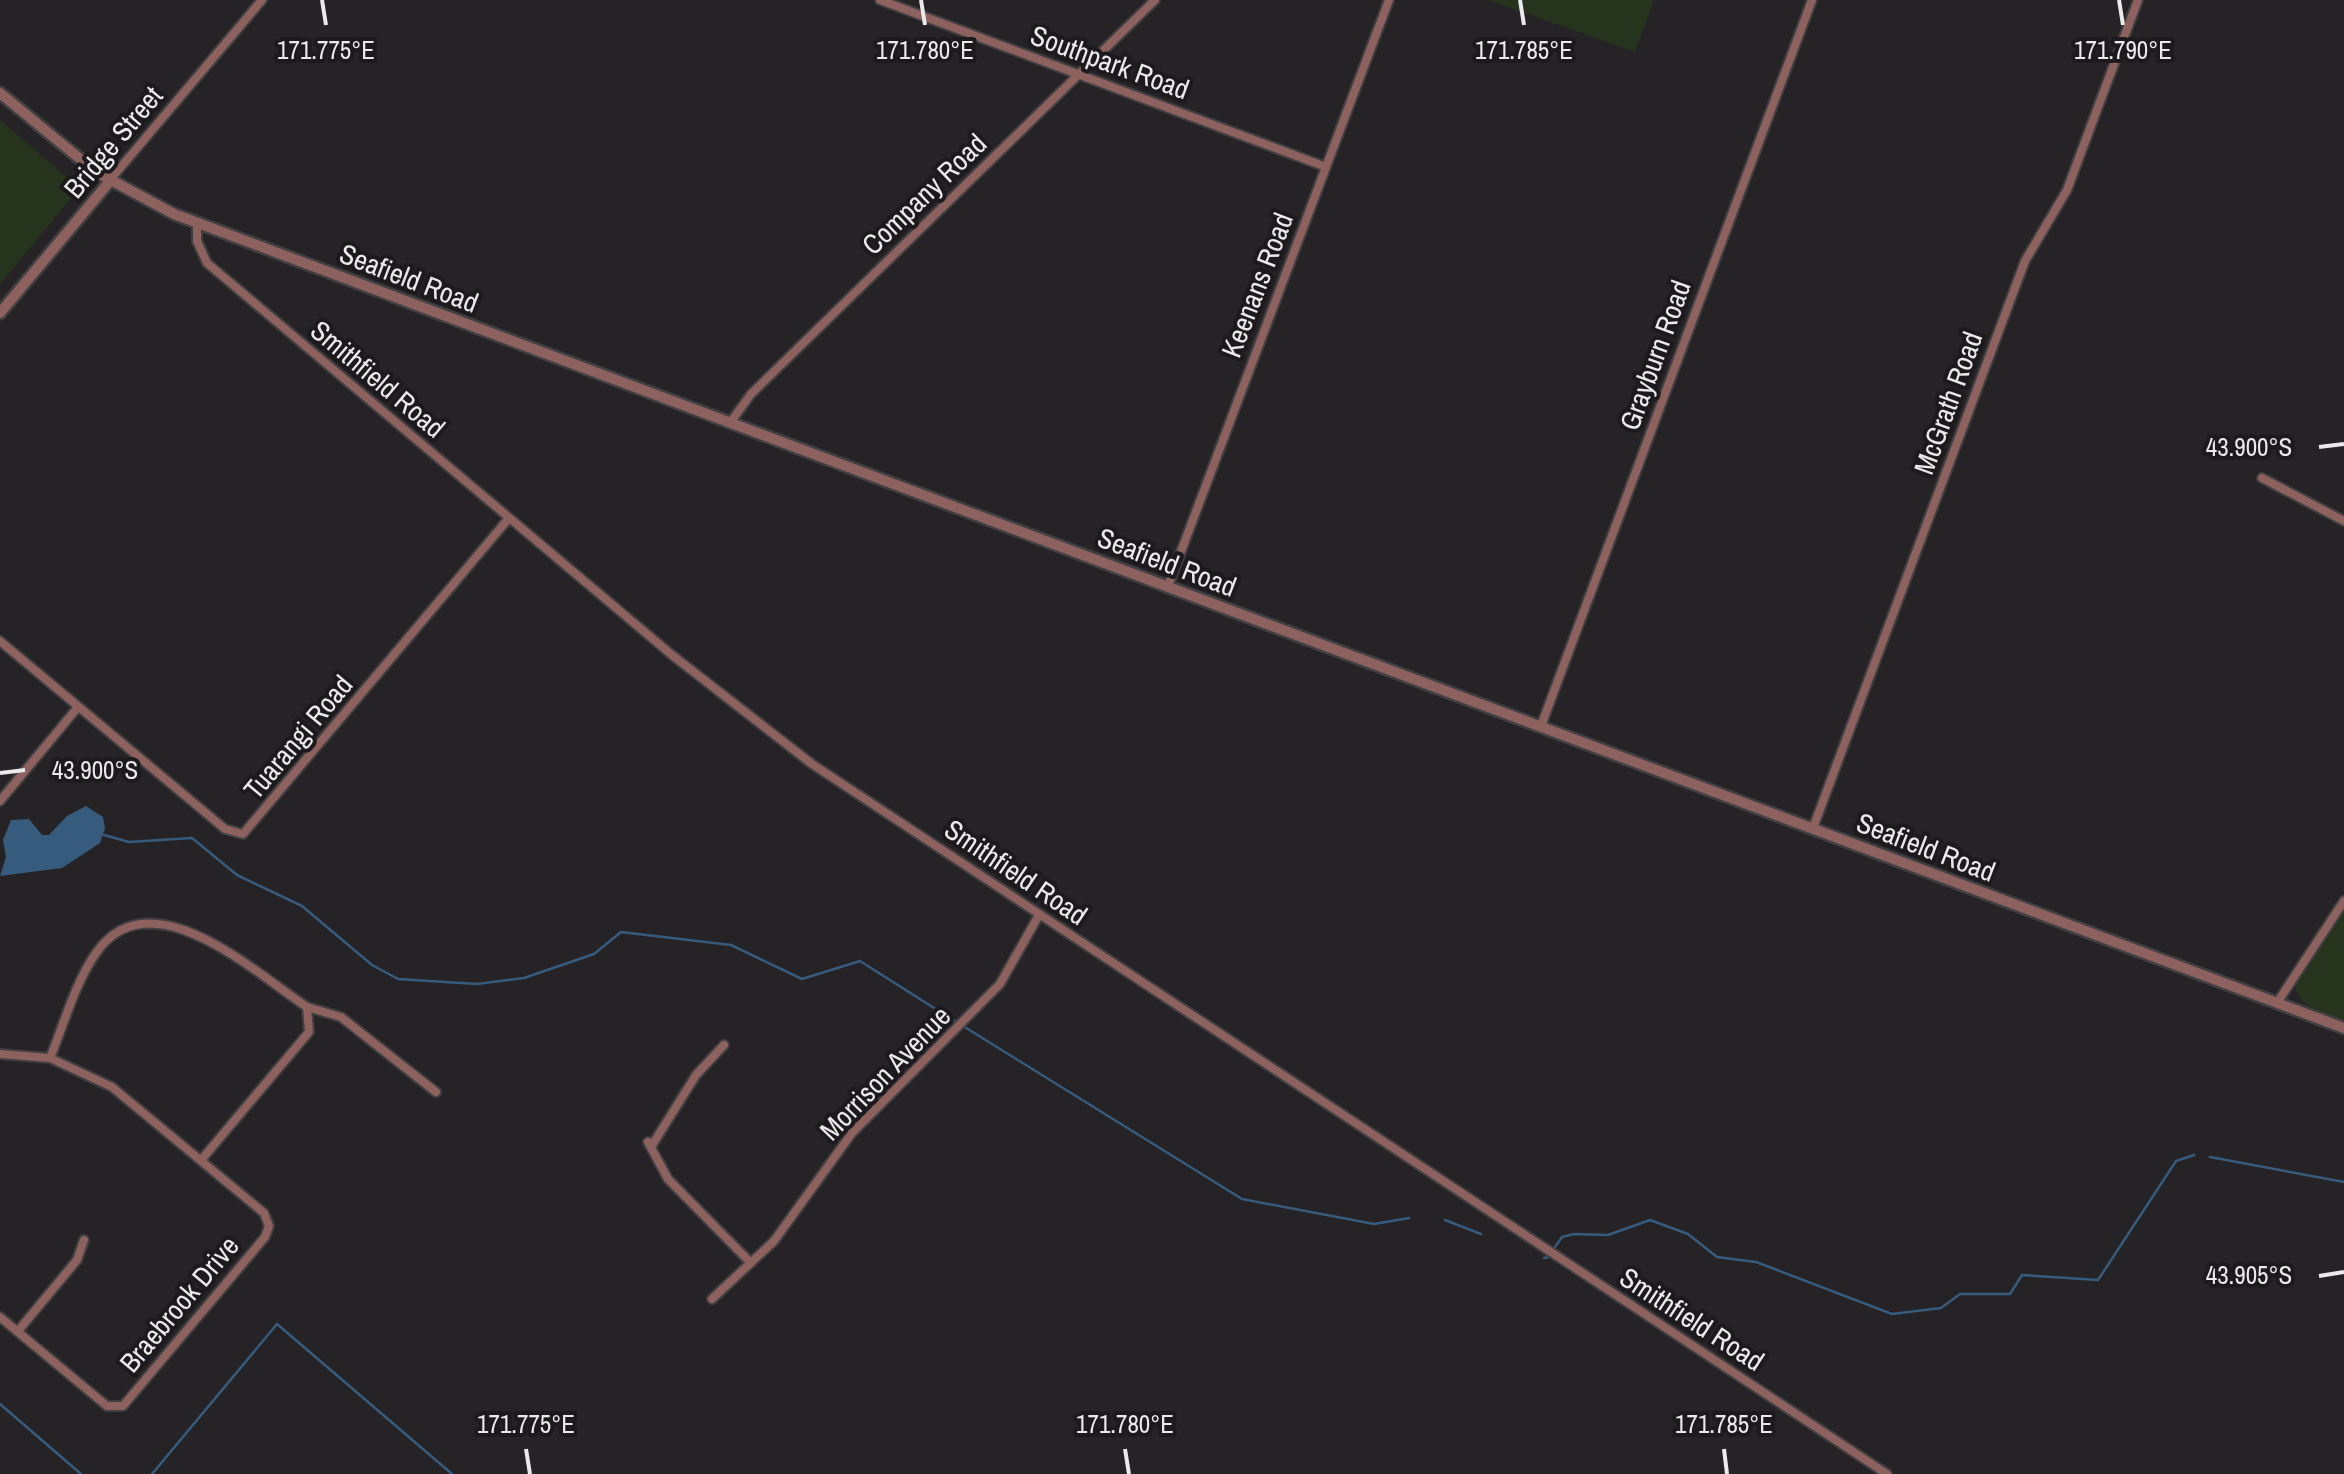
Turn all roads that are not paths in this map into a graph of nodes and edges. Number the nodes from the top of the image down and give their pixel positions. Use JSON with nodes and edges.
{"nodes":[{"id":1,"x":262,"y":0,"type":"edge"},
{"id":2,"x":880,"y":0,"type":"edge"},
{"id":3,"x":1155,"y":0,"type":"edge"},
{"id":4,"x":1388,"y":0,"type":"edge"},
{"id":5,"x":1812,"y":0,"type":"edge"},
{"id":6,"x":2138,"y":0,"type":"edge"},
{"id":7,"x":1078,"y":74,"type":"junction"},
{"id":8,"x":0,"y":93,"type":"edge"},
{"id":9,"x":1326,"y":167,"type":"junction"},
{"id":10,"x":110,"y":181,"type":"junction"},
{"id":11,"x":198,"y":223,"type":"junction"},
{"id":12,"x":0,"y":312,"type":"edge"},
{"id":13,"x":730,"y":423,"type":"junction"},
{"id":14,"x":2262,"y":478,"type":"dead end"},
{"id":15,"x":509,"y":518,"type":"junction"},
{"id":16,"x":2344,"y":521,"type":"edge"},
{"id":17,"x":1168,"y":586,"type":"junction"},
{"id":18,"x":0,"y":641,"type":"edge"},
{"id":19,"x":78,"y":707,"type":"junction"},
{"id":20,"x":1541,"y":726,"type":"junction"},
{"id":21,"x":0,"y":801,"type":"edge"},
{"id":22,"x":1813,"y":828,"type":"junction"},
{"id":23,"x":2344,"y":901,"type":"edge"},
{"id":24,"x":1039,"y":915,"type":"junction"},
{"id":25,"x":2277,"y":1002,"type":"junction"},
{"id":26,"x":307,"y":1007,"type":"junction"},
{"id":27,"x":2344,"y":1028,"type":"edge"},
{"id":28,"x":724,"y":1045,"type":"dead end"},
{"id":29,"x":0,"y":1054,"type":"edge"},
{"id":30,"x":50,"y":1058,"type":"junction"},
{"id":31,"x":436,"y":1092,"type":"dead end"},
{"id":32,"x":202,"y":1159,"type":"junction"},
{"id":33,"x":84,"y":1240,"type":"dead end"},
{"id":34,"x":751,"y":1263,"type":"junction"},
{"id":35,"x":712,"y":1298,"type":"dead end"},
{"id":36,"x":0,"y":1317,"type":"edge"},
{"id":37,"x":18,"y":1331,"type":"junction"},
{"id":38,"x":1887,"y":1474,"type":"edge"}],
"edges":[{"from":1,"to":10,"type":"street","name":"Bridge Street"},
{"from":2,"to":7,"type":"street","name":"Southpark Road"},
{"from":3,"to":7,"type":"street","name":"Company Road"},
{"from":4,"to":9,"type":"street","name":"Keenans Road"},
{"from":5,"to":20,"type":"street","name":"Grayburn Road"},
{"from":6,"to":22,"type":"street","name":"McGrath Road"},
{"from":7,"to":9,"type":"street","name":"Southpark Road"},
{"from":7,"to":13,"type":"street","name":"Company Road"},
{"from":8,"to":10,"type":"street","name":"Seafield Road"},
{"from":9,"to":17,"type":"street","name":"Keenans Road"},
{"from":10,"to":11,"type":"street","name":"Seafield Road"},
{"from":10,"to":12,"type":"street","name":"Bridge Street"},
{"from":11,"to":13,"type":"street","name":"Seafield Road"},
{"from":11,"to":15,"type":"street","name":"Smithfield Road"},
{"from":13,"to":17,"type":"street","name":"Seafield Road"},
{"from":14,"to":16,"type":"street"},
{"from":15,"to":19,"type":"street","name":"Tuarangi Road"},
{"from":15,"to":24,"type":"street","name":"Smithfield Road"},
{"from":17,"to":20,"type":"street","name":"Seafield Road"},
{"from":18,"to":19,"type":"street","name":"Tuarangi Road"},
{"from":19,"to":21,"type":"street"},
{"from":20,"to":22,"type":"street","name":"Seafield Road"},
{"from":22,"to":25,"type":"street","name":"Seafield Road"},
{"from":23,"to":25,"type":"street"},
{"from":24,"to":34,"type":"street","name":"Morrison Avenue"},
{"from":24,"to":38,"type":"street","name":"Smithfield Road"},
{"from":25,"to":27,"type":"street","name":"Seafield Road"},
{"from":26,"to":30,"type":"street"},
{"from":26,"to":31,"type":"street"},
{"from":26,"to":32,"type":"street"},
{"from":28,"to":34,"type":"street"},
{"from":29,"to":30,"type":"street","name":"Braebrook Drive"},
{"from":30,"to":32,"type":"street","name":"Braebrook Drive"},
{"from":32,"to":37,"type":"street","name":"Braebrook Drive"},
{"from":33,"to":37,"type":"street"},
{"from":34,"to":35,"type":"street","name":"Morrison Avenue"},
{"from":36,"to":37,"type":"street","name":"Braebrook Drive"}]}
